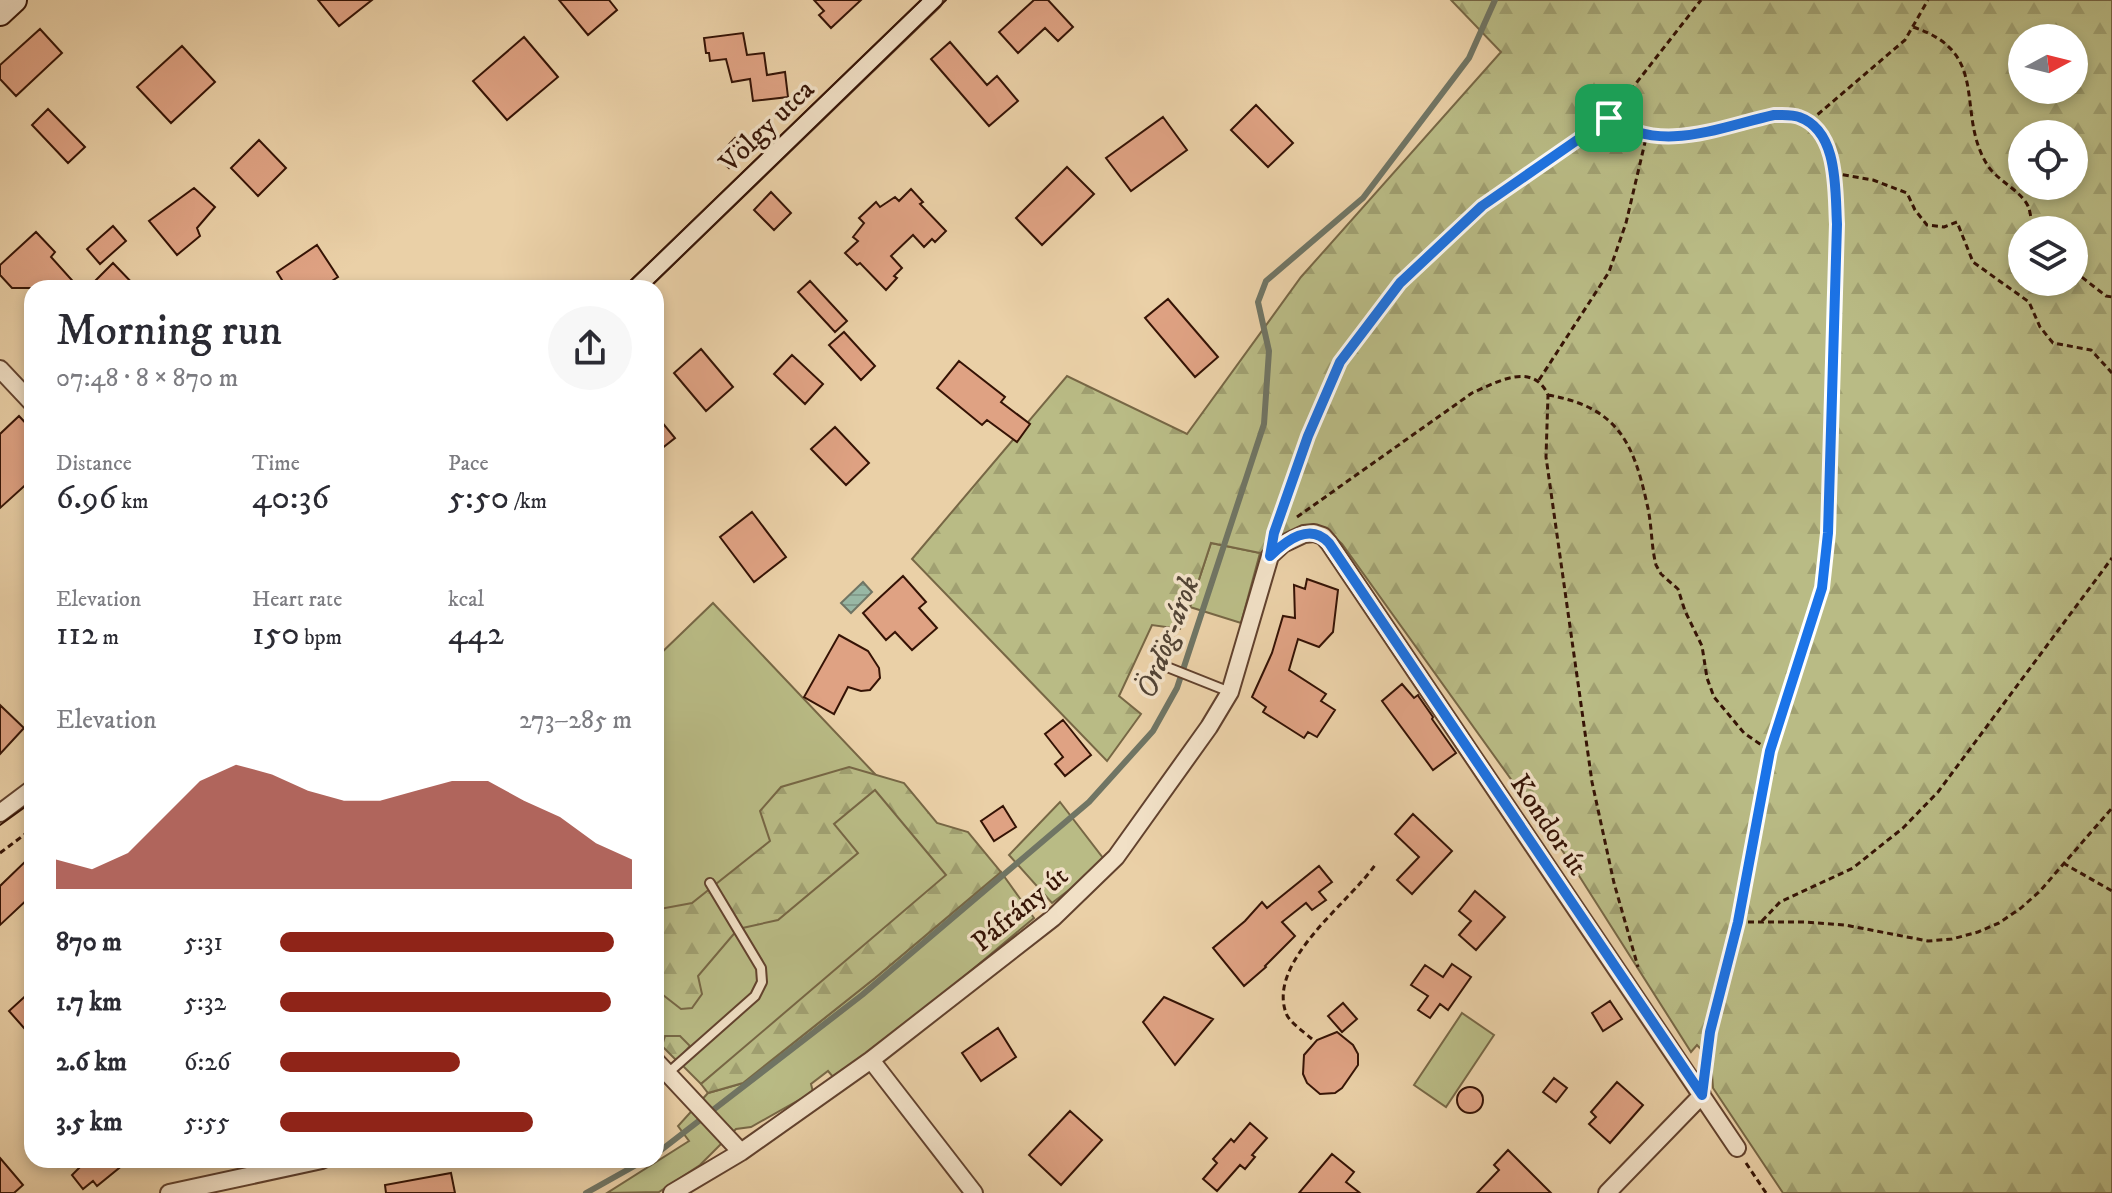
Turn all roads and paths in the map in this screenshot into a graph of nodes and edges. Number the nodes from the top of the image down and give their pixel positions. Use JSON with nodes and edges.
{"nodes":[{"id":1,"x":14,"y":0,"type":"edge"},
{"id":2,"x":934,"y":0,"type":"edge"},
{"id":3,"x":1701,"y":0,"type":"edge"},
{"id":4,"x":1928,"y":0,"type":"edge"},
{"id":5,"x":0,"y":13,"type":"edge"},
{"id":6,"x":1913,"y":27,"type":"junction"},
{"id":7,"x":1609,"y":118,"type":"junction"},
{"id":8,"x":1810,"y":121,"type":"junction"},
{"id":9,"x":1646,"y":137,"type":"junction"},
{"id":10,"x":1833,"y":173,"type":"junction"},
{"id":11,"x":2031,"y":216,"type":"edge"},
{"id":12,"x":644,"y":280,"type":"edge"},
{"id":13,"x":2088,"y":282,"type":"edge"},
{"id":14,"x":2112,"y":297,"type":"edge"},
{"id":15,"x":0,"y":369,"type":"edge"},
{"id":16,"x":2112,"y":373,"type":"edge"},
{"id":17,"x":1539,"y":380,"type":"junction"},
{"id":18,"x":24,"y":394,"type":"edge"},
{"id":19,"x":1548,"y":395,"type":"junction"},
{"id":20,"x":1270,"y":556,"type":"joint"},
{"id":21,"x":2112,"y":558,"type":"edge"},
{"id":22,"x":1162,"y":665,"type":"dead end"},
{"id":23,"x":1230,"y":692,"type":"junction"},
{"id":24,"x":1770,"y":751,"type":"junction"},
{"id":25,"x":24,"y":795,"type":"edge"},
{"id":26,"x":2112,"y":808,"type":"edge"},
{"id":27,"x":0,"y":813,"type":"edge"},
{"id":28,"x":24,"y":835,"type":"edge"},
{"id":29,"x":0,"y":853,"type":"edge"},
{"id":30,"x":2063,"y":863,"type":"junction"},
{"id":31,"x":1375,"y":865,"type":"dead end"},
{"id":32,"x":710,"y":883,"type":"dead end"},
{"id":33,"x":2112,"y":891,"type":"edge"},
{"id":34,"x":1762,"y":921,"type":"junction"},
{"id":35,"x":1738,"y":922,"type":"junction"},
{"id":36,"x":1639,"y":969,"type":"dead end"},
{"id":37,"x":1312,"y":1039,"type":"dead end"},
{"id":38,"x":871,"y":1060,"type":"junction"},
{"id":39,"x":664,"y":1063,"type":"edge"},
{"id":40,"x":664,"y":1070,"type":"edge"},
{"id":41,"x":1702,"y":1095,"type":"junction"},
{"id":42,"x":1737,"y":1148,"type":"joint"},
{"id":43,"x":741,"y":1152,"type":"junction"},
{"id":44,"x":285,"y":1168,"type":"edge"},
{"id":45,"x":169,"y":1193,"type":"edge"},
{"id":46,"x":672,"y":1193,"type":"edge"},
{"id":47,"x":974,"y":1193,"type":"edge"},
{"id":48,"x":1607,"y":1193,"type":"edge"},
{"id":49,"x":1766,"y":1193,"type":"edge"}],
"edges":[{"from":1,"to":5,"type":"main road"},
{"from":2,"to":12,"type":"street","name":"Völgy utca"},
{"from":3,"to":7,"type":"path"},
{"from":4,"to":6,"type":"path"},
{"from":6,"to":8,"type":"path"},
{"from":6,"to":11,"type":"path"},
{"from":7,"to":9,"type":"path"},
{"from":7,"to":17,"type":"path"},
{"from":8,"to":9,"type":"path"},
{"from":8,"to":10,"type":"path"},
{"from":9,"to":17,"type":"path"},
{"from":10,"to":16,"type":"path"},
{"from":10,"to":24,"type":"path"},
{"from":13,"to":14,"type":"path"},
{"from":15,"to":18,"type":"street"},
{"from":17,"to":19,"type":"path"},
{"from":19,"to":24,"type":"path"},
{"from":19,"to":36,"type":"path"},
{"from":20,"to":23,"type":"street","name":"Páfrány út"},
{"from":20,"to":41,"type":"street","name":"Kondor út"},
{"from":21,"to":34,"type":"path"},
{"from":22,"to":23,"type":"lane"},
{"from":23,"to":38,"type":"street","name":"Páfrány út"},
{"from":24,"to":35,"type":"path"},
{"from":25,"to":27,"type":"street"},
{"from":26,"to":30,"type":"path"},
{"from":28,"to":29,"type":"path"},
{"from":30,"to":33,"type":"path"},
{"from":30,"to":34,"type":"path"},
{"from":31,"to":37,"type":"path"},
{"from":32,"to":39,"type":"lane"},
{"from":34,"to":35,"type":"path"},
{"from":35,"to":41,"type":"path"},
{"from":38,"to":43,"type":"street","name":"Páfrány út"},
{"from":38,"to":47,"type":"street"},
{"from":40,"to":43,"type":"street"},
{"from":41,"to":42,"type":"street","name":"Kondor út"},
{"from":41,"to":48,"type":"street"},
{"from":42,"to":49,"type":"path"},
{"from":43,"to":46,"type":"street","name":"Páfrány út"},
{"from":44,"to":45,"type":"street"}]}
